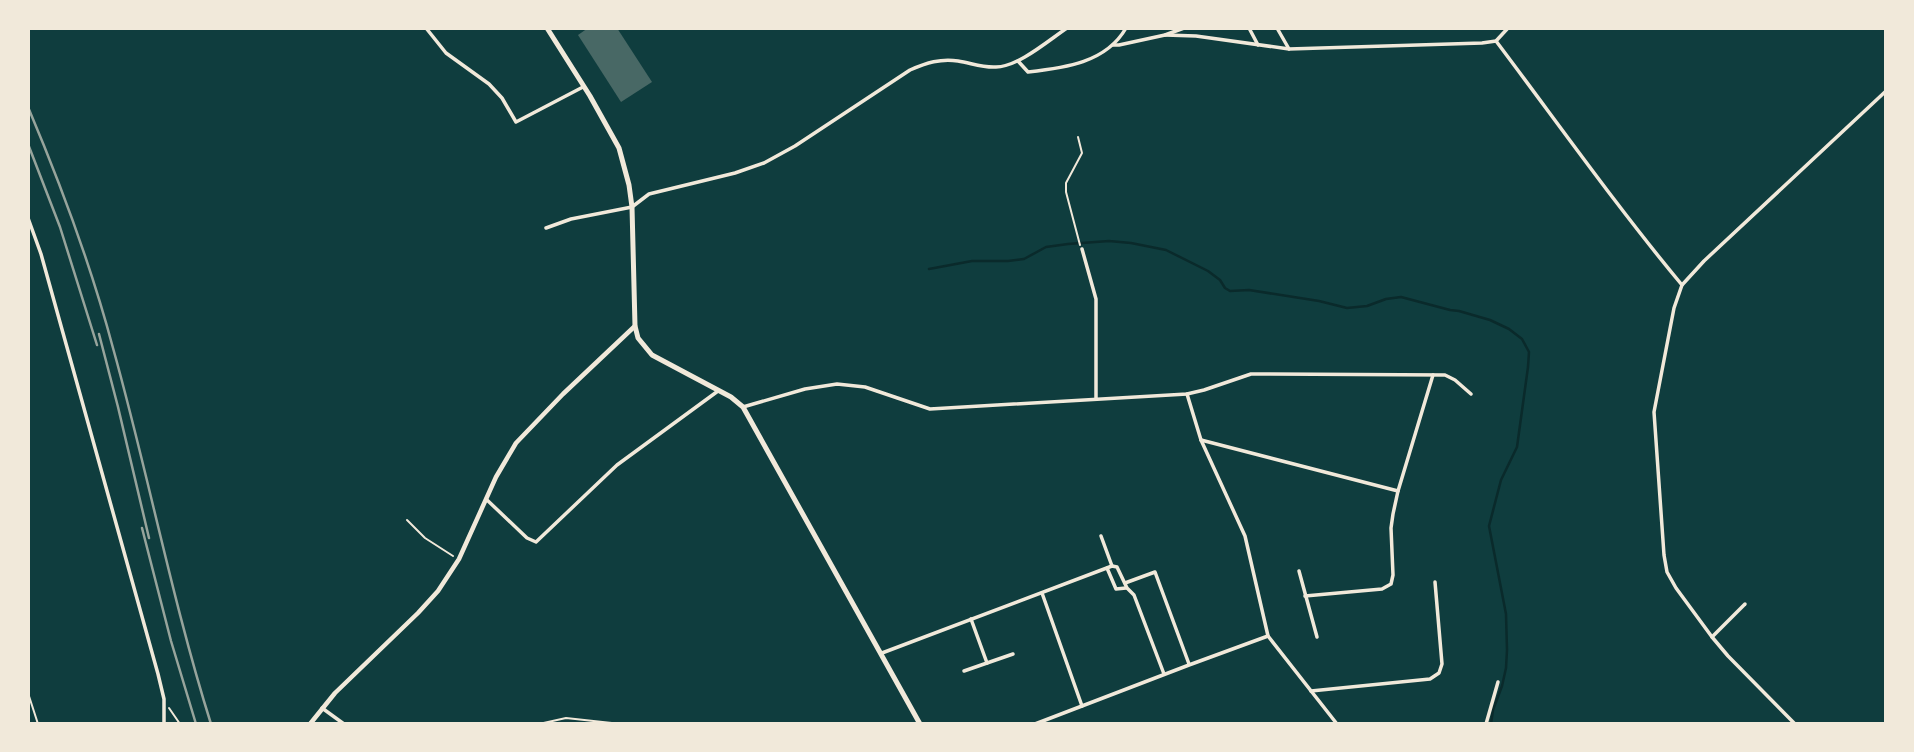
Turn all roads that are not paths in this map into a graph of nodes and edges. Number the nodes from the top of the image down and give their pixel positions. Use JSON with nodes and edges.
{"nodes":[{"id":1,"x":426,"y":28,"type":"edge"},
{"id":2,"x":547,"y":28,"type":"edge"},
{"id":3,"x":1067,"y":28,"type":"edge"},
{"id":4,"x":1126,"y":28,"type":"edge"},
{"id":5,"x":1184,"y":28,"type":"edge"},
{"id":6,"x":1249,"y":28,"type":"edge"},
{"id":7,"x":1277,"y":28,"type":"edge"},
{"id":8,"x":1508,"y":28,"type":"edge"},
{"id":9,"x":1165,"y":35,"type":"junction"},
{"id":10,"x":1496,"y":41,"type":"junction"},
{"id":11,"x":1112,"y":45,"type":"junction"},
{"id":12,"x":1258,"y":45,"type":"junction"},
{"id":13,"x":1290,"y":49,"type":"junction"},
{"id":14,"x":1018,"y":60,"type":"junction"},
{"id":15,"x":583,"y":87,"type":"junction"},
{"id":16,"x":1886,"y":91,"type":"edge"},
{"id":17,"x":632,"y":207,"type":"junction"},
{"id":18,"x":28,"y":218,"type":"edge"},
{"id":19,"x":546,"y":228,"type":"dead end"},
{"id":20,"x":1082,"y":249,"type":"road end"},
{"id":21,"x":1682,"y":285,"type":"junction"},
{"id":22,"x":635,"y":326,"type":"junction"},
{"id":23,"x":1433,"y":375,"type":"junction"},
{"id":24,"x":718,"y":391,"type":"junction"},
{"id":25,"x":1187,"y":394,"type":"junction"},
{"id":26,"x":1471,"y":394,"type":"dead end"},
{"id":27,"x":1096,"y":399,"type":"junction"},
{"id":28,"x":743,"y":407,"type":"junction"},
{"id":29,"x":1201,"y":440,"type":"junction"},
{"id":30,"x":1398,"y":491,"type":"junction"},
{"id":31,"x":486,"y":499,"type":"junction"},
{"id":32,"x":1101,"y":536,"type":"dead end"},
{"id":33,"x":1112,"y":567,"type":"junction"},
{"id":34,"x":1298,"y":571,"type":"dead end"},
{"id":35,"x":1435,"y":582,"type":"dead end"},
{"id":36,"x":1126,"y":586,"type":"junction"},
{"id":37,"x":1042,"y":593,"type":"junction"},
{"id":38,"x":1306,"y":596,"type":"junction"},
{"id":39,"x":1745,"y":604,"type":"dead end"},
{"id":40,"x":971,"y":619,"type":"junction"},
{"id":41,"x":1268,"y":636,"type":"junction"},
{"id":42,"x":1317,"y":637,"type":"dead end"},
{"id":43,"x":1712,"y":637,"type":"junction"},
{"id":44,"x":881,"y":653,"type":"junction"},
{"id":45,"x":1013,"y":654,"type":"dead end"},
{"id":46,"x":987,"y":663,"type":"junction"},
{"id":47,"x":1189,"y":664,"type":"junction"},
{"id":48,"x":964,"y":671,"type":"dead end"},
{"id":49,"x":1164,"y":674,"type":"junction"},
{"id":50,"x":1498,"y":682,"type":"dead end"},
{"id":51,"x":1311,"y":691,"type":"junction"},
{"id":52,"x":1082,"y":706,"type":"junction"},
{"id":53,"x":322,"y":708,"type":"junction"},
{"id":54,"x":164,"y":724,"type":"edge"},
{"id":55,"x":310,"y":724,"type":"edge"},
{"id":56,"x":344,"y":724,"type":"edge"},
{"id":57,"x":920,"y":724,"type":"edge"},
{"id":58,"x":1035,"y":724,"type":"edge"},
{"id":59,"x":1337,"y":724,"type":"edge"},
{"id":60,"x":1486,"y":724,"type":"edge"},
{"id":61,"x":1795,"y":724,"type":"edge"}],
"edges":[{"from":1,"to":15,"type":"street"},
{"from":2,"to":15,"type":"main road"},
{"from":3,"to":14,"type":"street"},
{"from":4,"to":11,"type":"street"},
{"from":5,"to":9,"type":"street"},
{"from":6,"to":12,"type":"street"},
{"from":7,"to":13,"type":"street"},
{"from":8,"to":10,"type":"street"},
{"from":9,"to":11,"type":"street"},
{"from":9,"to":12,"type":"street"},
{"from":10,"to":13,"type":"street"},
{"from":10,"to":21,"type":"street"},
{"from":11,"to":14,"type":"street"},
{"from":12,"to":13,"type":"street"},
{"from":14,"to":17,"type":"street"},
{"from":15,"to":17,"type":"main road"},
{"from":16,"to":21,"type":"street"},
{"from":17,"to":19,"type":"street"},
{"from":17,"to":22,"type":"main road"},
{"from":18,"to":54,"type":"street"},
{"from":20,"to":27,"type":"street"},
{"from":21,"to":43,"type":"street"},
{"from":22,"to":24,"type":"main road"},
{"from":22,"to":31,"type":"street"},
{"from":23,"to":25,"type":"street"},
{"from":23,"to":26,"type":"street"},
{"from":23,"to":30,"type":"street"},
{"from":24,"to":28,"type":"main road"},
{"from":24,"to":31,"type":"street"},
{"from":25,"to":27,"type":"street"},
{"from":25,"to":29,"type":"street"},
{"from":27,"to":28,"type":"street"},
{"from":28,"to":44,"type":"main road"},
{"from":29,"to":30,"type":"street"},
{"from":29,"to":41,"type":"street"},
{"from":30,"to":38,"type":"street"},
{"from":31,"to":53,"type":"street"},
{"from":32,"to":33,"type":"street"},
{"from":33,"to":36,"type":"street"},
{"from":33,"to":36,"type":"street"},
{"from":33,"to":37,"type":"street"},
{"from":34,"to":38,"type":"street"},
{"from":35,"to":51,"type":"street"},
{"from":36,"to":47,"type":"street"},
{"from":36,"to":49,"type":"street"},
{"from":37,"to":40,"type":"street"},
{"from":37,"to":52,"type":"street"},
{"from":38,"to":42,"type":"street"},
{"from":39,"to":43,"type":"street"},
{"from":40,"to":44,"type":"street"},
{"from":40,"to":46,"type":"street"},
{"from":41,"to":47,"type":"street"},
{"from":41,"to":51,"type":"street"},
{"from":43,"to":61,"type":"street"},
{"from":44,"to":57,"type":"main road"},
{"from":45,"to":46,"type":"street"},
{"from":46,"to":48,"type":"street"},
{"from":47,"to":49,"type":"street"},
{"from":49,"to":52,"type":"street"},
{"from":50,"to":60,"type":"street"},
{"from":51,"to":59,"type":"street"},
{"from":52,"to":58,"type":"street"},
{"from":53,"to":55,"type":"street"},
{"from":53,"to":56,"type":"street"}]}
